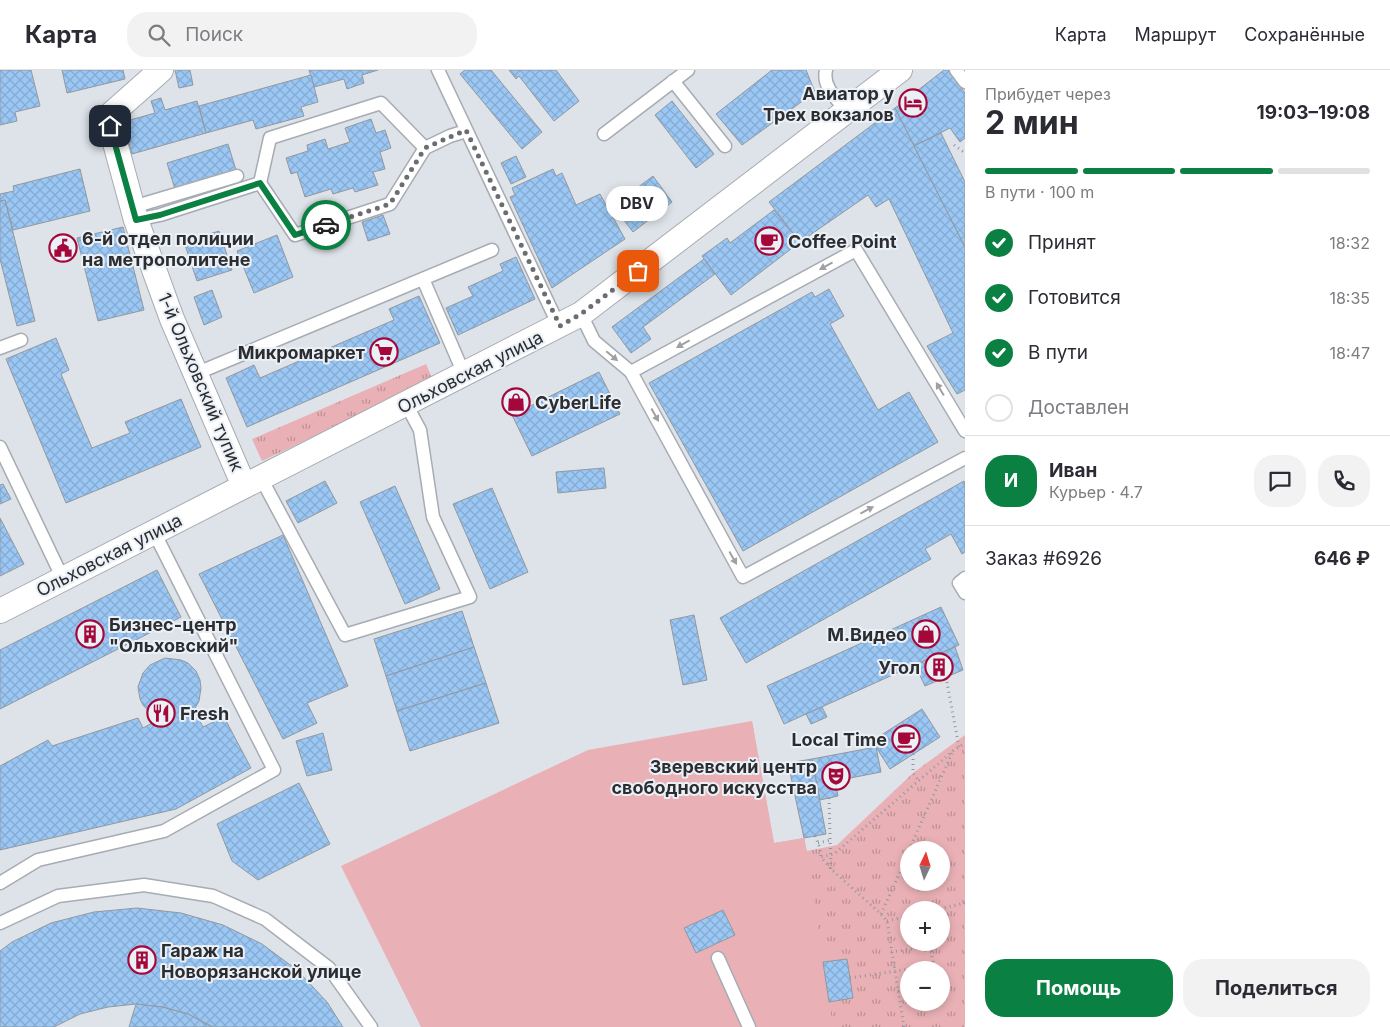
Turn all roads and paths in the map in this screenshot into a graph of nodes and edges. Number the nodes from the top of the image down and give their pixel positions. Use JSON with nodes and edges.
{"nodes":[{"id":1,"x":438,"y":70,"type":"edge"},
{"id":2,"x":688,"y":70,"type":"edge"},
{"id":3,"x":900,"y":70,"type":"edge"},
{"id":4,"x":956,"y":70,"type":"edge"},
{"id":5,"x":824,"y":71,"type":"edge"},
{"id":6,"x":151,"y":74,"type":"edge"},
{"id":7,"x":673,"y":82,"type":"junction"},
{"id":8,"x":965,"y":82,"type":"edge"},
{"id":9,"x":847,"y":111,"type":"junction"},
{"id":10,"x":466,"y":130,"type":"junction"},
{"id":11,"x":604,"y":134,"type":"dead end"},
{"id":12,"x":954,"y":145,"type":"dead end"},
{"id":13,"x":725,"y":146,"type":"dead end"},
{"id":14,"x":425,"y":148,"type":"junction"},
{"id":15,"x":965,"y":153,"type":"edge"},
{"id":16,"x":237,"y":176,"type":"dead end"},
{"id":17,"x":260,"y":183,"type":"junction"},
{"id":18,"x":135,"y":214,"type":"junction"},
{"id":19,"x":492,"y":250,"type":"dead end"},
{"id":20,"x":423,"y":279,"type":"junction"},
{"id":21,"x":581,"y":314,"type":"junction"},
{"id":22,"x":560,"y":326,"type":"junction"},
{"id":23,"x":21,"y":340,"type":"dead end"},
{"id":24,"x":0,"y":348,"type":"edge"},
{"id":25,"x":631,"y":372,"type":"junction"},
{"id":26,"x":196,"y":374,"type":"junction"},
{"id":27,"x":464,"y":374,"type":"junction"},
{"id":28,"x":406,"y":404,"type":"junction"},
{"id":29,"x":965,"y":431,"type":"edge"},
{"id":30,"x":0,"y":447,"type":"edge"},
{"id":31,"x":965,"y":458,"type":"edge"},
{"id":32,"x":252,"y":482,"type":"junction"},
{"id":33,"x":154,"y":532,"type":"junction"},
{"id":34,"x":63,"y":578,"type":"junction"},
{"id":35,"x":965,"y":578,"type":"edge"},
{"id":36,"x":965,"y":593,"type":"edge"},
{"id":37,"x":0,"y":611,"type":"edge"},
{"id":38,"x":946,"y":678,"type":"dead end"},
{"id":39,"x":965,"y":743,"type":"edge"},
{"id":40,"x":959,"y":747,"type":"junction"},
{"id":41,"x":953,"y":750,"type":"junction"},
{"id":42,"x":914,"y":754,"type":"dead end"},
{"id":43,"x":919,"y":781,"type":"junction"},
{"id":44,"x":830,"y":798,"type":"dead end"},
{"id":45,"x":814,"y":836,"type":"dead end"},
{"id":46,"x":831,"y":840,"type":"junction"},
{"id":47,"x":913,"y":841,"type":"edge"},
{"id":48,"x":818,"y":843,"type":"junction"},
{"id":49,"x":831,"y":855,"type":"junction"},
{"id":50,"x":821,"y":857,"type":"junction"},
{"id":51,"x":831,"y":869,"type":"junction"},
{"id":52,"x":900,"y":871,"type":"edge"},
{"id":53,"x":0,"y":882,"type":"edge"},
{"id":54,"x":965,"y":903,"type":"edge"},
{"id":55,"x":950,"y":906,"type":"edge"},
{"id":56,"x":881,"y":914,"type":"junction"},
{"id":57,"x":900,"y":918,"type":"edge"},
{"id":58,"x":886,"y":921,"type":"junction"},
{"id":59,"x":0,"y":923,"type":"edge"},
{"id":60,"x":892,"y":952,"type":"junction"},
{"id":61,"x":718,"y":958,"type":"dead end"},
{"id":62,"x":934,"y":961,"type":"edge"},
{"id":63,"x":900,"y":970,"type":"edge"},
{"id":64,"x":895,"y":971,"type":"junction"},
{"id":65,"x":850,"y":978,"type":"dead end"},
{"id":66,"x":898,"y":991,"type":"joint"},
{"id":67,"x":371,"y":1027,"type":"edge"},
{"id":68,"x":749,"y":1027,"type":"edge"},
{"id":69,"x":904,"y":1027,"type":"edge"}],
"edges":[{"from":1,"to":10,"type":"lane"},
{"from":2,"to":7,"type":"lane"},
{"from":3,"to":9,"type":"street","name":"Ольховская улица"},
{"from":4,"to":8,"type":"lane"},
{"from":5,"to":9,"type":"lane"},
{"from":6,"to":18,"type":"street","name":"1-й Ольховский тупик"},
{"from":7,"to":11,"type":"lane"},
{"from":7,"to":13,"type":"lane"},
{"from":9,"to":21,"type":"street","name":"Ольховская улица"},
{"from":10,"to":14,"type":"lane"},
{"from":10,"to":22,"type":"lane"},
{"from":12,"to":15,"type":"path"},
{"from":14,"to":17,"type":"lane"},
{"from":14,"to":17,"type":"lane"},
{"from":16,"to":18,"type":"lane"},
{"from":17,"to":18,"type":"lane"},
{"from":18,"to":26,"type":"street","name":"1-й Ольховский тупик"},
{"from":19,"to":20,"type":"lane"},
{"from":20,"to":26,"type":"lane"},
{"from":20,"to":27,"type":"lane"},
{"from":21,"to":22,"type":"street","name":"Ольховская улица"},
{"from":21,"to":25,"type":"lane","one_way":true},
{"from":22,"to":27,"type":"street","name":"Ольховская улица"},
{"from":23,"to":24,"type":"lane"},
{"from":29,"to":25,"type":"lane","one_way":true},
{"from":25,"to":31,"type":"lane","one_way":true},
{"from":26,"to":32,"type":"street","name":"1-й Ольховский тупик"},
{"from":27,"to":28,"type":"street","name":"Ольховская улица"},
{"from":28,"to":32,"type":"street","name":"Ольховская улица"},
{"from":28,"to":32,"type":"lane"},
{"from":30,"to":34,"type":"lane"},
{"from":32,"to":33,"type":"street","name":"Ольховская улица"},
{"from":33,"to":34,"type":"street","name":"Ольховская улица"},
{"from":33,"to":53,"type":"lane"},
{"from":34,"to":37,"type":"street","name":"Ольховская улица"},
{"from":35,"to":36,"type":"lane"},
{"from":38,"to":40,"type":"path"},
{"from":39,"to":40,"type":"path"},
{"from":40,"to":41,"type":"path"},
{"from":41,"to":43,"type":"path"},
{"from":41,"to":47,"type":"path"},
{"from":42,"to":43,"type":"path"},
{"from":43,"to":49,"type":"path"},
{"from":44,"to":46,"type":"path"},
{"from":45,"to":48,"type":"path"},
{"from":46,"to":48,"type":"path"},
{"from":46,"to":49,"type":"path"},
{"from":48,"to":50,"type":"path"},
{"from":49,"to":50,"type":"path"},
{"from":49,"to":51,"type":"path"},
{"from":50,"to":51,"type":"path"},
{"from":51,"to":56,"type":"path"},
{"from":52,"to":56,"type":"path"},
{"from":54,"to":55,"type":"path"},
{"from":56,"to":58,"type":"path"},
{"from":57,"to":58,"type":"path"},
{"from":58,"to":60,"type":"path"},
{"from":59,"to":67,"type":"lane"},
{"from":60,"to":62,"type":"path"},
{"from":60,"to":64,"type":"path"},
{"from":61,"to":68,"type":"lane"},
{"from":63,"to":64,"type":"path"},
{"from":64,"to":65,"type":"path"},
{"from":64,"to":66,"type":"path"},
{"from":66,"to":69,"type":"path"}]}
